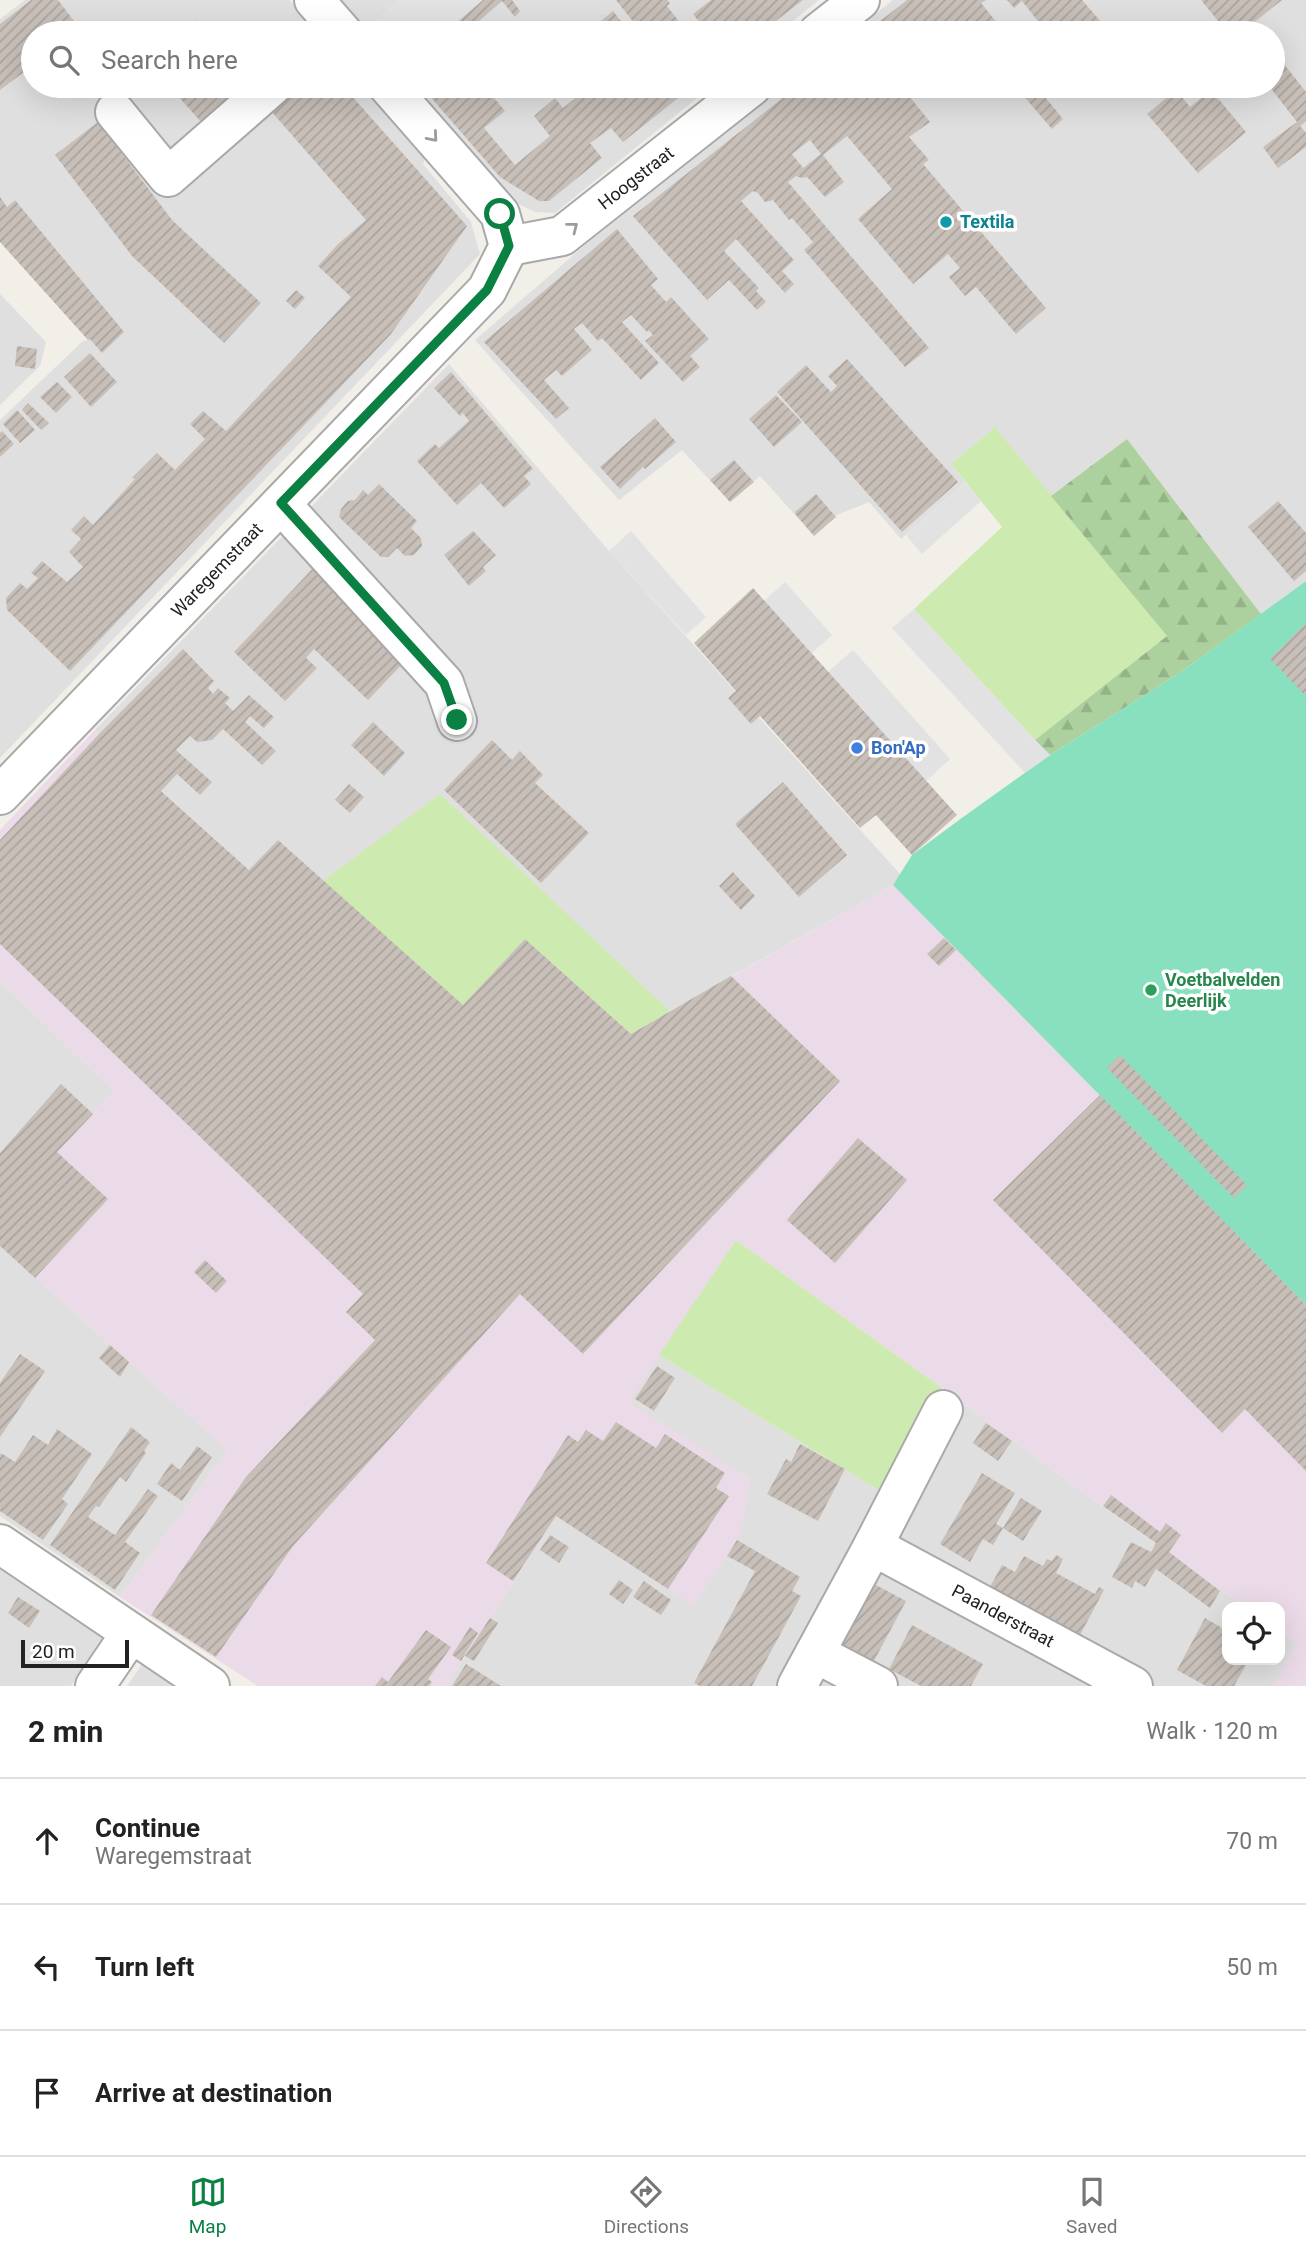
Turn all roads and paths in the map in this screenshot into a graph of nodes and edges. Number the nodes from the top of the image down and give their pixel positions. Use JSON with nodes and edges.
{"nodes":[{"id":1,"x":860,"y":0,"type":"edge"},
{"id":2,"x":833,"y":21,"type":"edge"},
{"id":3,"x":258,"y":98,"type":"edge"},
{"id":4,"x":398,"y":98,"type":"edge"},
{"id":5,"x":737,"y":98,"type":"edge"},
{"id":6,"x":115,"y":112,"type":"dead end"},
{"id":7,"x":509,"y":246,"type":"junction"},
{"id":8,"x":281,"y":503,"type":"junction"},
{"id":9,"x":457,"y":720,"type":"dead end"},
{"id":10,"x":0,"y":795,"type":"edge"},
{"id":11,"x":943,"y":1410,"type":"dead end"},
{"id":12,"x":0,"y":1544,"type":"edge"},
{"id":13,"x":873,"y":1546,"type":"junction"},
{"id":14,"x":131,"y":1633,"type":"junction"},
{"id":15,"x":815,"y":1653,"type":"junction"},
{"id":16,"x":95,"y":1686,"type":"edge"},
{"id":17,"x":210,"y":1686,"type":"edge"},
{"id":18,"x":797,"y":1686,"type":"edge"},
{"id":19,"x":878,"y":1686,"type":"edge"},
{"id":20,"x":1133,"y":1686,"type":"edge"}],
"edges":[{"from":1,"to":2,"type":"street"},
{"from":3,"to":6,"type":"street"},
{"from":4,"to":7,"type":"street","one_way":true},
{"from":7,"to":5,"type":"street","name":"Hoogstraat","one_way":true},
{"from":7,"to":8,"type":"street","name":"Waregemstraat"},
{"from":8,"to":9,"type":"street"},
{"from":8,"to":10,"type":"street","name":"Waregemstraat"},
{"from":11,"to":13,"type":"street"},
{"from":12,"to":14,"type":"street"},
{"from":13,"to":15,"type":"street"},
{"from":13,"to":20,"type":"street","name":"Paanderstraat"},
{"from":14,"to":16,"type":"street"},
{"from":14,"to":17,"type":"street"},
{"from":15,"to":18,"type":"street"},
{"from":15,"to":19,"type":"street"}]}
